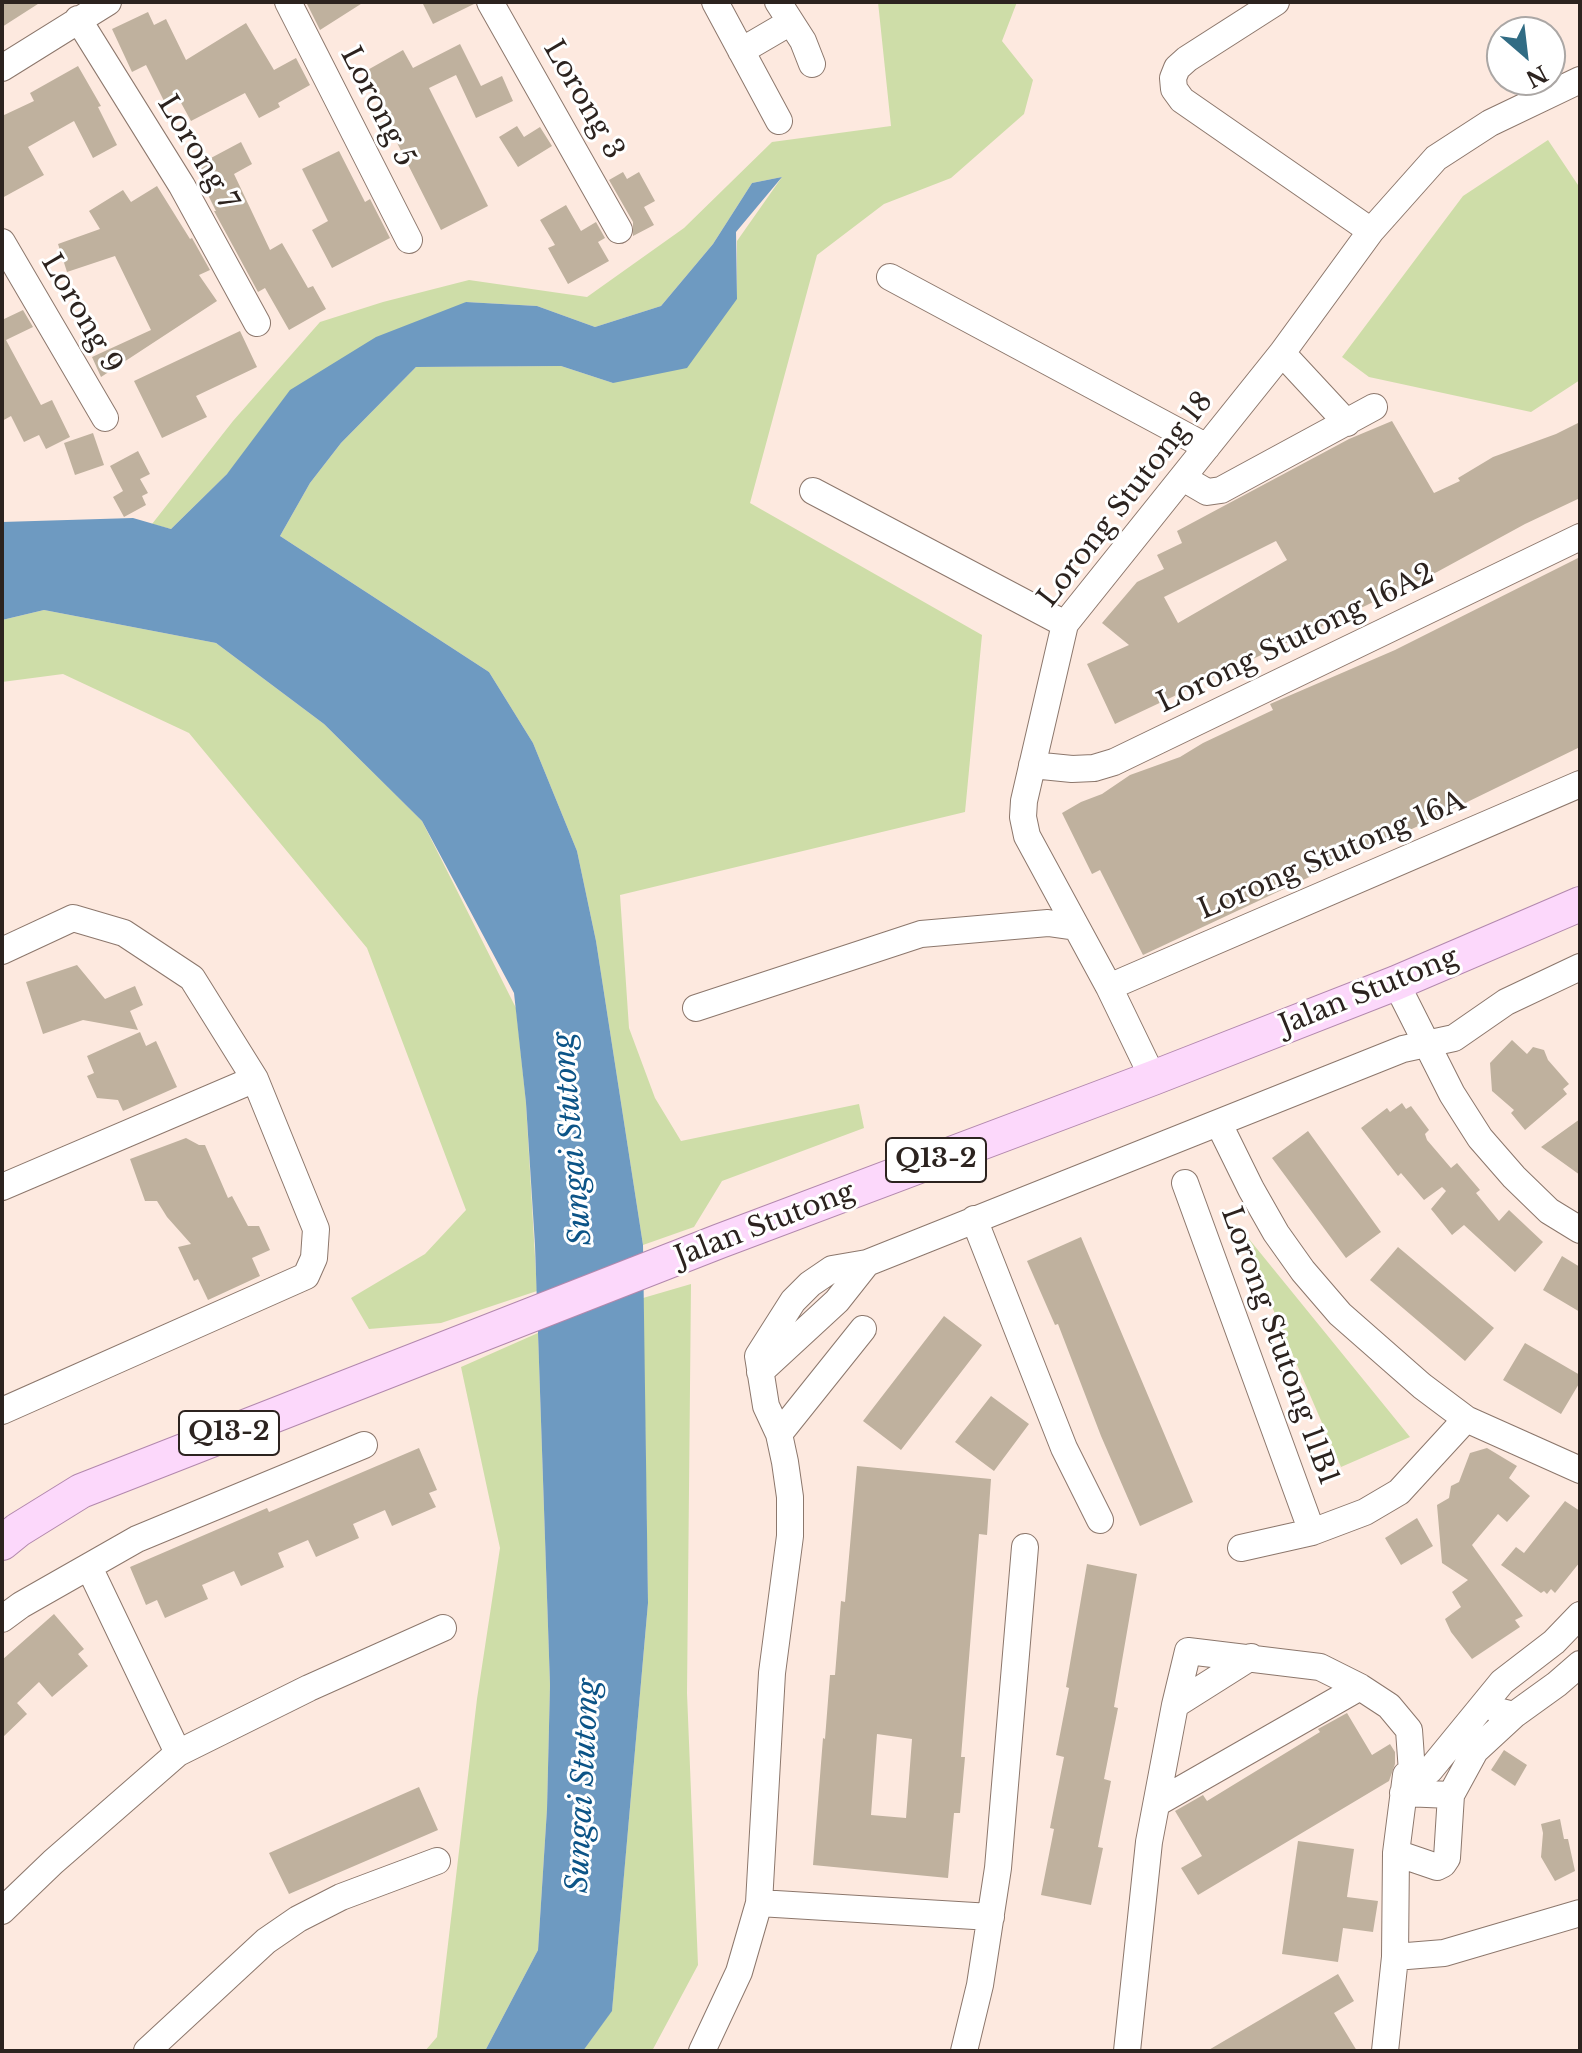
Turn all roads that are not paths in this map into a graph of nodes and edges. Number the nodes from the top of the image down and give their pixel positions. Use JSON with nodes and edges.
{"nodes":[{"id":1,"x":108,"y":2,"type":"edge"},
{"id":2,"x":288,"y":2,"type":"edge"},
{"id":3,"x":490,"y":2,"type":"edge"},
{"id":4,"x":715,"y":2,"type":"edge"},
{"id":5,"x":1276,"y":2,"type":"edge"},
{"id":6,"x":784,"y":13,"type":"edge"},
{"id":7,"x":78,"y":19,"type":"junction"},
{"id":8,"x":741,"y":51,"type":"junction"},
{"id":9,"x":812,"y":64,"type":"dead end"},
{"id":10,"x":2,"y":68,"type":"edge"},
{"id":11,"x":1580,"y":80,"type":"edge"},
{"id":12,"x":779,"y":121,"type":"dead end"},
{"id":13,"x":619,"y":230,"type":"dead end"},
{"id":14,"x":1371,"y":231,"type":"junction"},
{"id":15,"x":409,"y":240,"type":"dead end"},
{"id":16,"x":2,"y":242,"type":"edge"},
{"id":17,"x":890,"y":277,"type":"dead end"},
{"id":18,"x":257,"y":323,"type":"dead end"},
{"id":19,"x":1282,"y":353,"type":"junction"},
{"id":20,"x":1374,"y":407,"type":"dead end"},
{"id":21,"x":105,"y":418,"type":"dead end"},
{"id":22,"x":1347,"y":423,"type":"junction"},
{"id":23,"x":1207,"y":447,"type":"junction"},
{"id":24,"x":1183,"y":478,"type":"junction"},
{"id":25,"x":813,"y":491,"type":"dead end"},
{"id":26,"x":1580,"y":537,"type":"edge"},
{"id":27,"x":1065,"y":624,"type":"junction"},
{"id":28,"x":1032,"y":765,"type":"junction"},
{"id":29,"x":1580,"y":784,"type":"edge"},
{"id":30,"x":1580,"y":904,"type":"edge"},
{"id":31,"x":1076,"y":927,"type":"junction"},
{"id":32,"x":2,"y":951,"type":"edge"},
{"id":33,"x":1580,"y":967,"type":"edge"},
{"id":34,"x":1396,"y":983,"type":"junction"},
{"id":35,"x":1109,"y":987,"type":"junction"},
{"id":36,"x":696,"y":1008,"type":"dead end"},
{"id":37,"x":1427,"y":1045,"type":"junction"},
{"id":38,"x":1153,"y":1078,"type":"junction"},
{"id":39,"x":255,"y":1079,"type":"junction"},
{"id":40,"x":1219,"y":1124,"type":"junction"},
{"id":41,"x":1185,"y":1183,"type":"dead end"},
{"id":42,"x":2,"y":1187,"type":"edge"},
{"id":43,"x":974,"y":1219,"type":"junction"},
{"id":44,"x":1580,"y":1230,"type":"edge"},
{"id":45,"x":863,"y":1329,"type":"dead end"},
{"id":46,"x":2,"y":1411,"type":"edge"},
{"id":47,"x":1466,"y":1419,"type":"junction"},
{"id":48,"x":779,"y":1434,"type":"junction"},
{"id":49,"x":364,"y":1445,"type":"dead end"},
{"id":50,"x":1580,"y":1470,"type":"edge"},
{"id":51,"x":1100,"y":1520,"type":"dead end"},
{"id":52,"x":1312,"y":1532,"type":"junction"},
{"id":53,"x":2,"y":1543,"type":"edge"},
{"id":54,"x":1025,"y":1547,"type":"dead end"},
{"id":55,"x":1241,"y":1548,"type":"dead end"},
{"id":56,"x":89,"y":1567,"type":"junction"},
{"id":57,"x":1580,"y":1615,"type":"edge"},
{"id":58,"x":2,"y":1619,"type":"edge"},
{"id":59,"x":443,"y":1628,"type":"dead end"},
{"id":60,"x":1251,"y":1657,"type":"junction"},
{"id":61,"x":1580,"y":1664,"type":"edge"},
{"id":62,"x":1360,"y":1687,"type":"junction"},
{"id":63,"x":1491,"y":1694,"type":"junction"},
{"id":64,"x":1175,"y":1705,"type":"junction"},
{"id":65,"x":1514,"y":1715,"type":"junction"},
{"id":66,"x":178,"y":1753,"type":"junction"},
{"id":67,"x":1408,"y":1783,"type":"junction"},
{"id":68,"x":1451,"y":1795,"type":"junction"},
{"id":69,"x":1157,"y":1803,"type":"junction"},
{"id":70,"x":1396,"y":1853,"type":"junction"},
{"id":71,"x":437,"y":1861,"type":"dead end"},
{"id":72,"x":759,"y":1903,"type":"junction"},
{"id":73,"x":2,"y":1911,"type":"edge"},
{"id":74,"x":1580,"y":1913,"type":"edge"},
{"id":75,"x":991,"y":1917,"type":"junction"},
{"id":76,"x":1395,"y":1957,"type":"junction"},
{"id":77,"x":155,"y":2048,"type":"edge"},
{"id":78,"x":702,"y":2051,"type":"edge"},
{"id":79,"x":964,"y":2051,"type":"edge"},
{"id":80,"x":1127,"y":2051,"type":"edge"},
{"id":81,"x":1385,"y":2051,"type":"edge"}],
"edges":[{"from":1,"to":7,"type":"street"},
{"from":2,"to":15,"type":"street","name":"Lorong 5"},
{"from":3,"to":13,"type":"street","name":"Lorong 3"},
{"from":4,"to":8,"type":"street"},
{"from":5,"to":14,"type":"street"},
{"from":6,"to":8,"type":"street"},
{"from":6,"to":9,"type":"street"},
{"from":7,"to":10,"type":"street"},
{"from":7,"to":18,"type":"street","name":"Lorong 7"},
{"from":8,"to":12,"type":"street"},
{"from":11,"to":14,"type":"street","name":"Lorong Stutong 18"},
{"from":14,"to":19,"type":"street","name":"Lorong Stutong 18"},
{"from":16,"to":21,"type":"street","name":"Lorong 9"},
{"from":17,"to":23,"type":"street"},
{"from":19,"to":22,"type":"street"},
{"from":19,"to":23,"type":"street","name":"Lorong Stutong 18"},
{"from":20,"to":22,"type":"street"},
{"from":22,"to":24,"type":"street"},
{"from":23,"to":24,"type":"street","name":"Lorong Stutong 18"},
{"from":24,"to":27,"type":"street","name":"Lorong Stutong 18"},
{"from":25,"to":27,"type":"street"},
{"from":26,"to":28,"type":"street","name":"Lorong Stutong 16A2"},
{"from":27,"to":28,"type":"street","name":"Lorong Stutong 18"},
{"from":28,"to":31,"type":"street","name":"Lorong Stutong 18"},
{"from":29,"to":35,"type":"street","name":"Lorong Stutong 16A"},
{"from":30,"to":34,"type":"main road","name":"Jalan Stutong","number":"Q13-2"},
{"from":31,"to":35,"type":"street","name":"Lorong Stutong 18"},
{"from":31,"to":36,"type":"street"},
{"from":32,"to":39,"type":"street"},
{"from":33,"to":37,"type":"street"},
{"from":34,"to":37,"type":"street"},
{"from":34,"to":38,"type":"main road","name":"Jalan Stutong","number":"Q13-2"},
{"from":35,"to":38,"type":"street","name":"Lorong Stutong 18"},
{"from":37,"to":40,"type":"street"},
{"from":37,"to":44,"type":"street"},
{"from":38,"to":53,"type":"main road","name":"Jalan Stutong","number":"Q13-2"},
{"from":39,"to":42,"type":"street"},
{"from":39,"to":46,"type":"street"},
{"from":40,"to":43,"type":"street"},
{"from":40,"to":47,"type":"street"},
{"from":41,"to":52,"type":"street","name":"Lorong Stutong 11B1"},
{"from":43,"to":48,"type":"street"},
{"from":43,"to":51,"type":"street"},
{"from":45,"to":48,"type":"street"},
{"from":47,"to":50,"type":"street"},
{"from":47,"to":52,"type":"street","name":"Lorong Stutong 11B1"},
{"from":48,"to":72,"type":"street"},
{"from":49,"to":56,"type":"street"},
{"from":52,"to":55,"type":"street","name":"Lorong Stutong 11B1"},
{"from":54,"to":75,"type":"street"},
{"from":56,"to":58,"type":"street"},
{"from":56,"to":66,"type":"street"},
{"from":57,"to":63,"type":"street"},
{"from":59,"to":66,"type":"street"},
{"from":60,"to":62,"type":"street"},
{"from":60,"to":64,"type":"street"},
{"from":60,"to":64,"type":"street"},
{"from":61,"to":65,"type":"street"},
{"from":62,"to":67,"type":"street"},
{"from":62,"to":69,"type":"street"},
{"from":63,"to":65,"type":"street"},
{"from":63,"to":67,"type":"street"},
{"from":64,"to":69,"type":"street"},
{"from":65,"to":68,"type":"street"},
{"from":66,"to":73,"type":"street"},
{"from":67,"to":68,"type":"street"},
{"from":67,"to":70,"type":"street"},
{"from":68,"to":70,"type":"street"},
{"from":69,"to":80,"type":"street"},
{"from":70,"to":76,"type":"street"},
{"from":71,"to":77,"type":"street"},
{"from":72,"to":75,"type":"street"},
{"from":72,"to":78,"type":"street"},
{"from":74,"to":76,"type":"street"},
{"from":75,"to":79,"type":"street"},
{"from":76,"to":81,"type":"street"}]}
